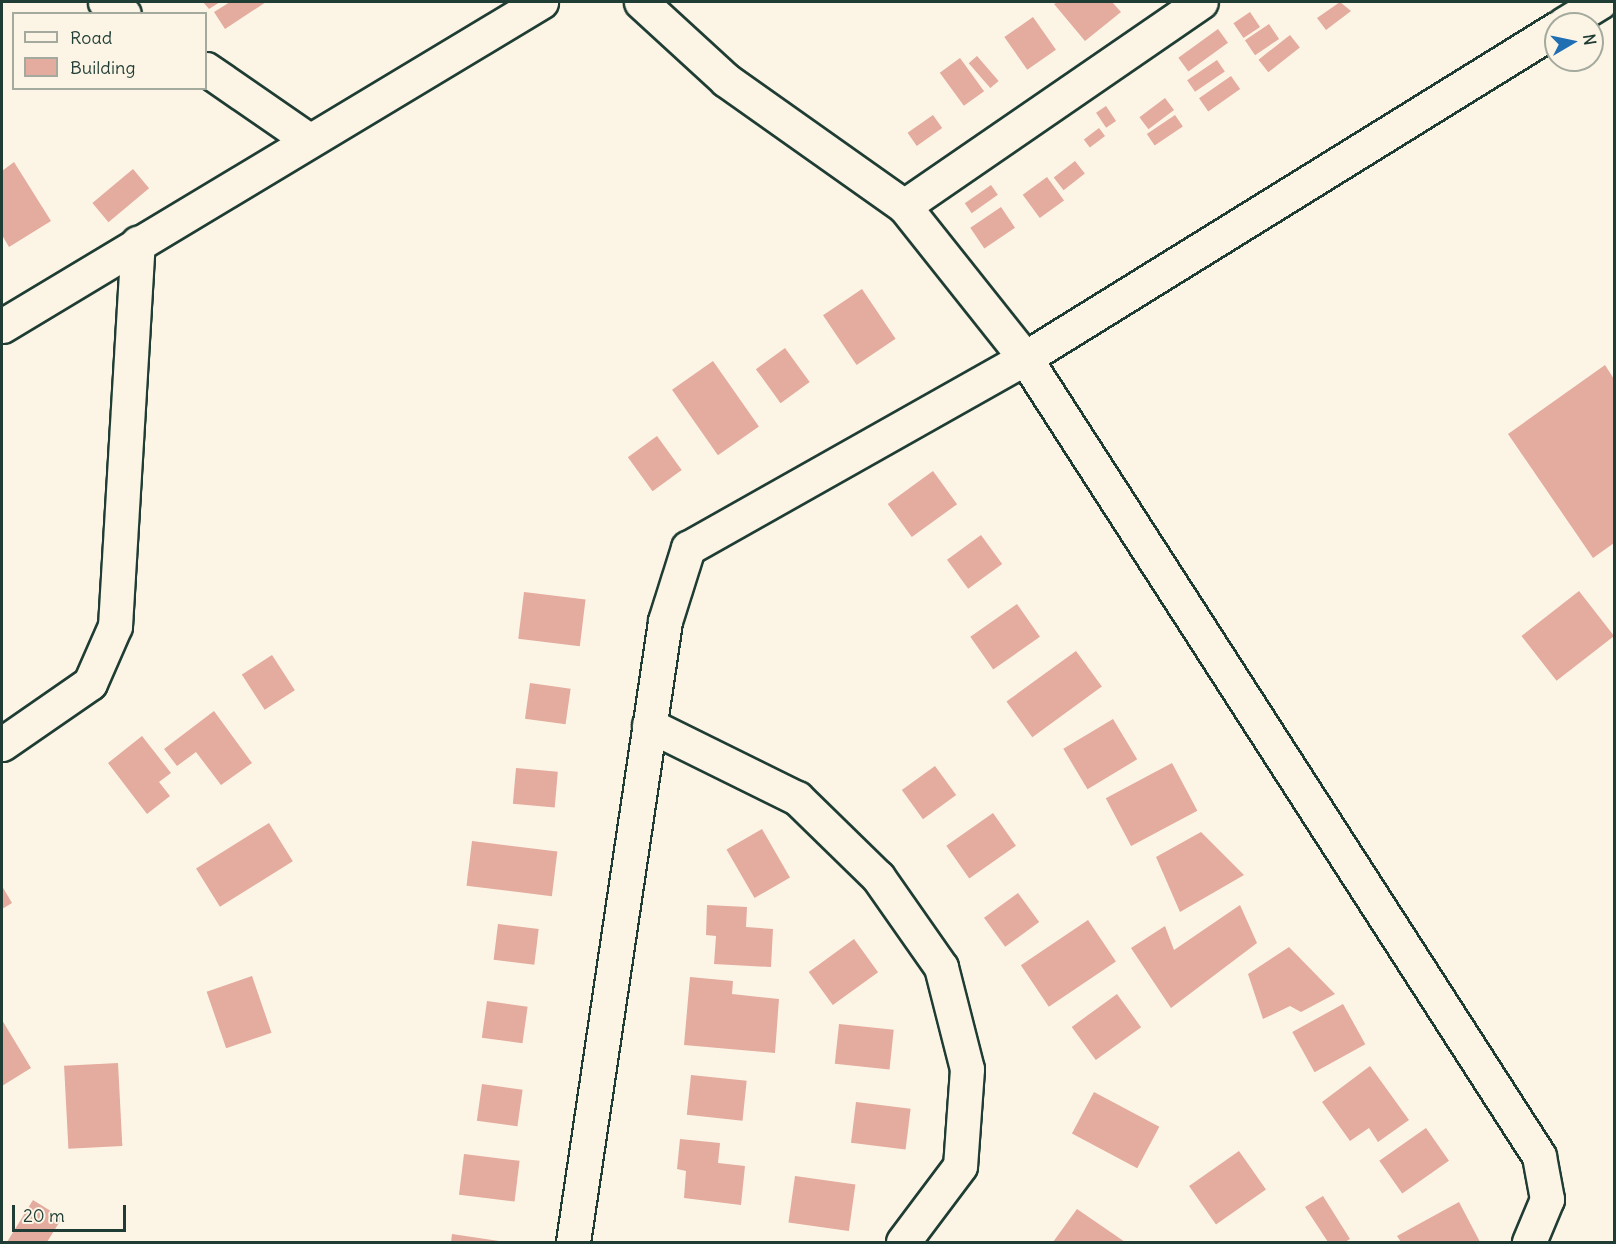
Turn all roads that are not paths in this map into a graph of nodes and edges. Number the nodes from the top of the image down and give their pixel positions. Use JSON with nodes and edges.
{"nodes":[{"id":1,"x":105,"y":2,"type":"edge"},
{"id":2,"x":541,"y":2,"type":"edge"},
{"id":3,"x":641,"y":2,"type":"edge"},
{"id":4,"x":1201,"y":2,"type":"edge"},
{"id":5,"x":1600,"y":2,"type":"edge"},
{"id":6,"x":121,"y":12,"type":"edge"},
{"id":7,"x":1584,"y":12,"type":"edge"},
{"id":8,"x":1544,"y":36,"type":"edge"},
{"id":9,"x":207,"y":70,"type":"edge"},
{"id":10,"x":309,"y":140,"type":"junction"},
{"id":11,"x":904,"y":206,"type":"junction"},
{"id":12,"x":138,"y":243,"type":"junction"},
{"id":13,"x":2,"y":326,"type":"edge"},
{"id":14,"x":1025,"y":358,"type":"junction"},
{"id":15,"x":649,"y":725,"type":"junction"},
{"id":16,"x":2,"y":744,"type":"edge"},
{"id":17,"x":573,"y":1242,"type":"edge"},
{"id":18,"x":903,"y":1242,"type":"edge"},
{"id":19,"x":1529,"y":1242,"type":"edge"}],
"edges":[{"from":1,"to":6,"type":"street"},
{"from":2,"to":10,"type":"street"},
{"from":3,"to":11,"type":"street"},
{"from":4,"to":11,"type":"street"},
{"from":5,"to":7,"type":"street"},
{"from":8,"to":14,"type":"street"},
{"from":9,"to":10,"type":"street"},
{"from":10,"to":12,"type":"street"},
{"from":11,"to":14,"type":"street"},
{"from":12,"to":13,"type":"street"},
{"from":12,"to":16,"type":"street"},
{"from":14,"to":15,"type":"street"},
{"from":14,"to":19,"type":"street"},
{"from":15,"to":17,"type":"street"},
{"from":15,"to":18,"type":"street"}]}
